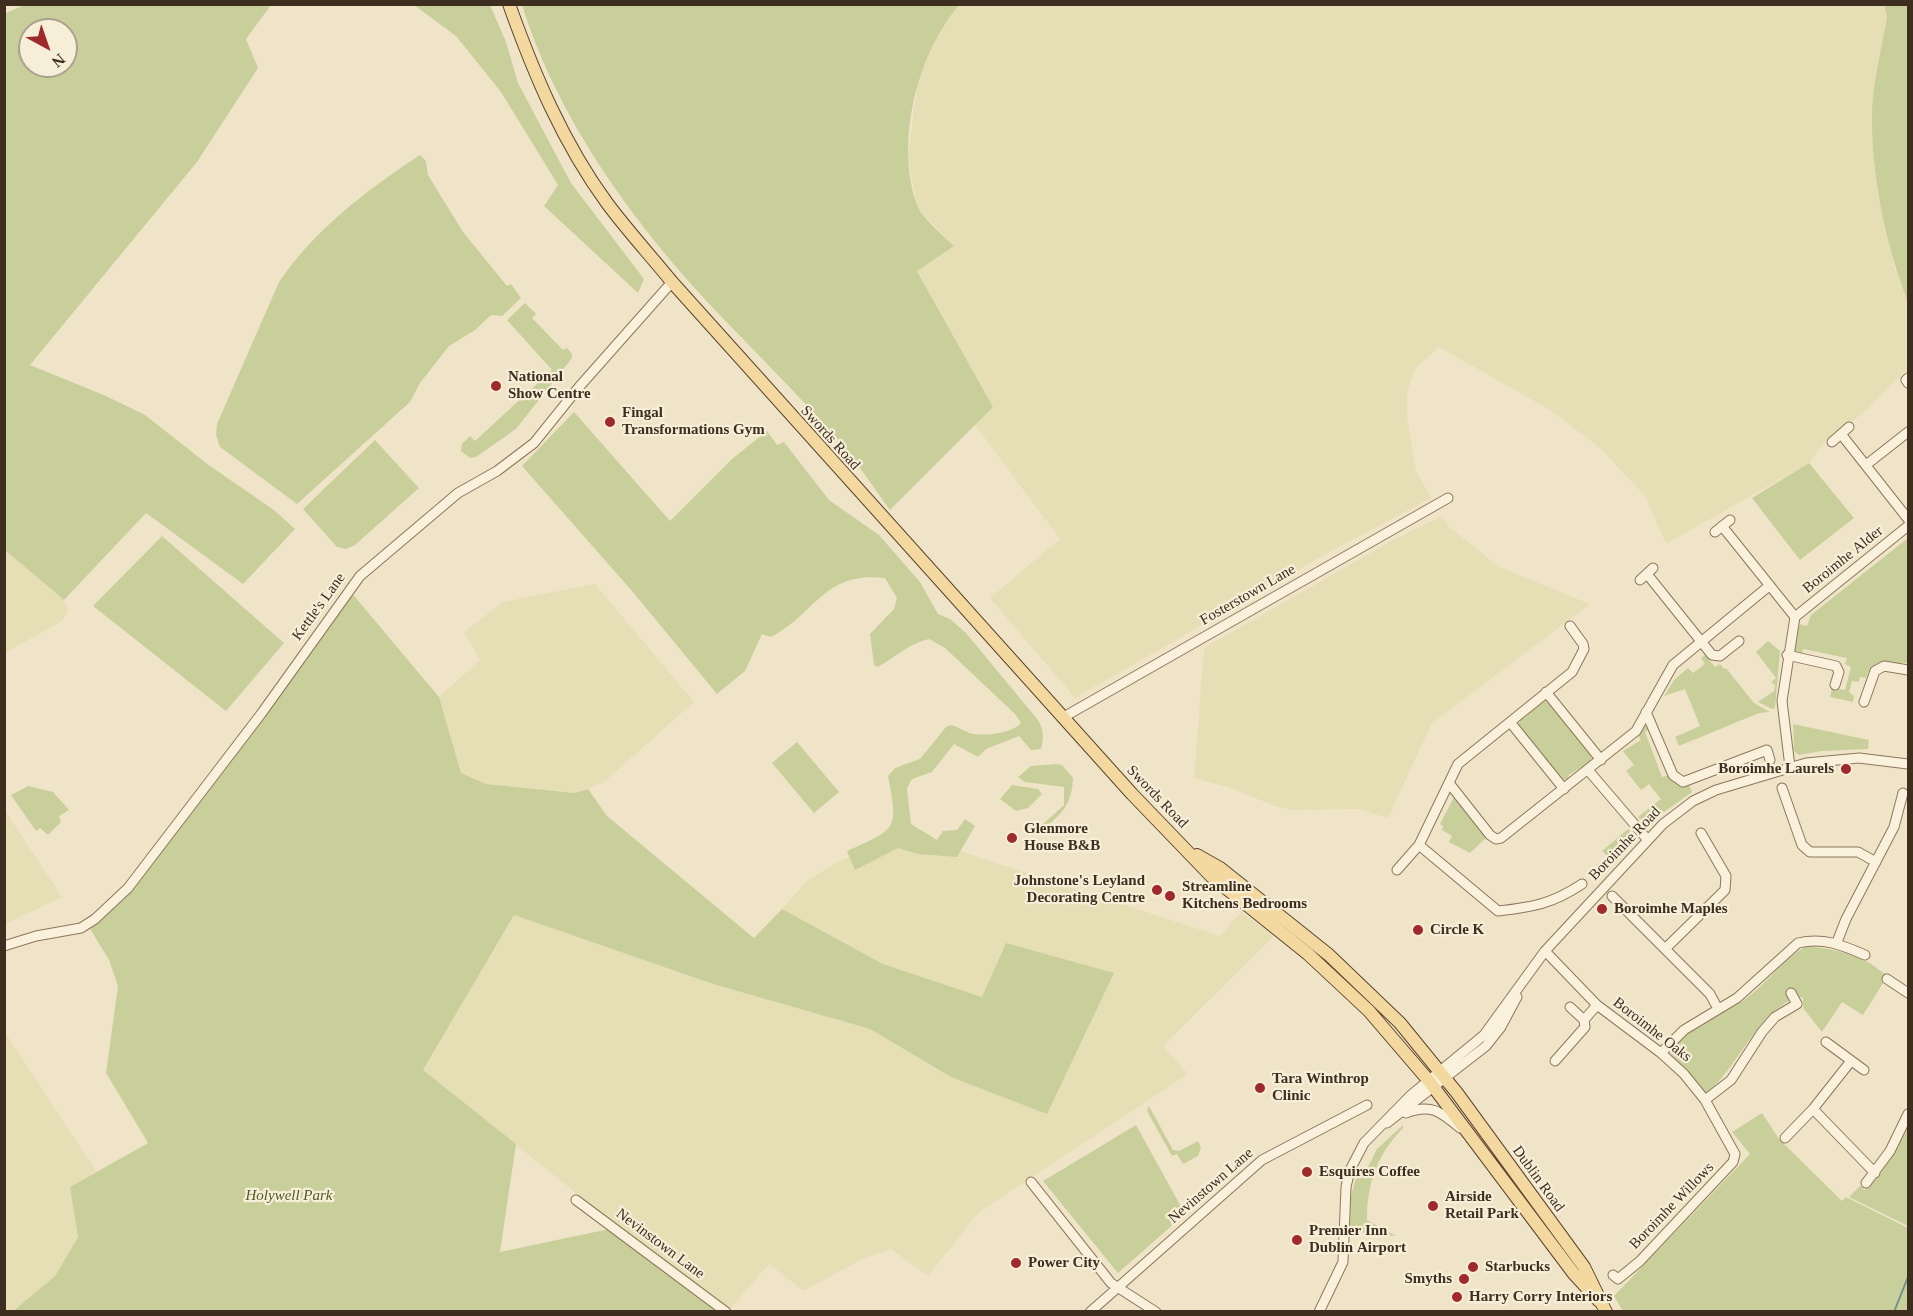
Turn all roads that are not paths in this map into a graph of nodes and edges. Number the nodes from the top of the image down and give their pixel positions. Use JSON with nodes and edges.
{"nodes":[{"id":1,"x":509,"y":4,"type":"edge"},
{"id":2,"x":672,"y":282,"type":"junction"},
{"id":3,"x":1908,"y":378,"type":"edge"},
{"id":4,"x":1908,"y":383,"type":"edge"},
{"id":5,"x":1849,"y":427,"type":"dead end"},
{"id":6,"x":1908,"y":432,"type":"edge"},
{"id":7,"x":1841,"y":434,"type":"junction"},
{"id":8,"x":1832,"y":442,"type":"dead end"},
{"id":9,"x":1866,"y":465,"type":"junction"},
{"id":10,"x":1448,"y":498,"type":"dead end"},
{"id":11,"x":1908,"y":519,"type":"edge"},
{"id":12,"x":1722,"y":526,"type":"dead end"},
{"id":13,"x":1908,"y":526,"type":"edge"},
{"id":14,"x":1647,"y":574,"type":"dead end"},
{"id":15,"x":1769,"y":586,"type":"junction"},
{"id":16,"x":1795,"y":617,"type":"junction"},
{"id":17,"x":1570,"y":626,"type":"dead end"},
{"id":18,"x":1702,"y":641,"type":"junction"},
{"id":19,"x":1739,"y":641,"type":"dead end"},
{"id":20,"x":1787,"y":655,"type":"junction"},
{"id":21,"x":1908,"y":670,"type":"edge"},
{"id":22,"x":1835,"y":685,"type":"dead end"},
{"id":23,"x":1546,"y":692,"type":"junction"},
{"id":24,"x":1864,"y":702,"type":"dead end"},
{"id":25,"x":1646,"y":712,"type":"junction"},
{"id":26,"x":1062,"y":718,"type":"junction"},
{"id":27,"x":1509,"y":722,"type":"junction"},
{"id":28,"x":1601,"y":760,"type":"junction"},
{"id":29,"x":1770,"y":760,"type":"dead end"},
{"id":30,"x":1908,"y":764,"type":"edge"},
{"id":31,"x":1790,"y":767,"type":"junction"},
{"id":32,"x":1588,"y":770,"type":"junction"},
{"id":33,"x":1449,"y":783,"type":"junction"},
{"id":34,"x":1782,"y":788,"type":"dead end"},
{"id":35,"x":1564,"y":789,"type":"junction"},
{"id":36,"x":1903,"y":793,"type":"dead end"},
{"id":37,"x":1701,"y":833,"type":"dead end"},
{"id":38,"x":1647,"y":839,"type":"junction"},
{"id":39,"x":1419,"y":845,"type":"junction"},
{"id":40,"x":1188,"y":850,"type":"junction"},
{"id":41,"x":1876,"y":862,"type":"junction"},
{"id":42,"x":1397,"y":870,"type":"dead end"},
{"id":43,"x":1582,"y":884,"type":"dead end"},
{"id":44,"x":1612,"y":896,"type":"dead end"},
{"id":45,"x":1836,"y":942,"type":"junction"},
{"id":46,"x":4,"y":946,"type":"edge"},
{"id":47,"x":1665,"y":949,"type":"junction"},
{"id":48,"x":1545,"y":951,"type":"junction"},
{"id":49,"x":1865,"y":955,"type":"dead end"},
{"id":50,"x":1908,"y":978,"type":"edge"},
{"id":51,"x":1887,"y":979,"type":"dead end"},
{"id":52,"x":1906,"y":990,"type":"edge"},
{"id":53,"x":1791,"y":993,"type":"dead end"},
{"id":54,"x":1597,"y":1005,"type":"junction"},
{"id":55,"x":1570,"y":1007,"type":"dead end"},
{"id":56,"x":1718,"y":1009,"type":"junction"},
{"id":57,"x":1584,"y":1020,"type":"junction"},
{"id":58,"x":1826,"y":1042,"type":"dead end"},
{"id":59,"x":1661,"y":1053,"type":"junction"},
{"id":60,"x":1555,"y":1061,"type":"dead end"},
{"id":61,"x":1851,"y":1061,"type":"junction"},
{"id":62,"x":1864,"y":1070,"type":"dead end"},
{"id":63,"x":1443,"y":1076,"type":"junction"},
{"id":64,"x":1431,"y":1085,"type":"junction"},
{"id":65,"x":1705,"y":1100,"type":"junction"},
{"id":66,"x":1367,"y":1104,"type":"dead end"},
{"id":67,"x":1813,"y":1109,"type":"junction"},
{"id":68,"x":1908,"y":1114,"type":"edge"},
{"id":69,"x":1398,"y":1116,"type":"junction"},
{"id":70,"x":1377,"y":1129,"type":"junction"},
{"id":71,"x":1466,"y":1133,"type":"junction"},
{"id":72,"x":1785,"y":1138,"type":"dead end"},
{"id":73,"x":1728,"y":1142,"type":"joint"},
{"id":74,"x":1875,"y":1173,"type":"junction"},
{"id":75,"x":1031,"y":1182,"type":"dead end"},
{"id":76,"x":1866,"y":1183,"type":"dead end"},
{"id":77,"x":576,"y":1200,"type":"dead end"},
{"id":78,"x":1613,"y":1275,"type":"dead end"},
{"id":79,"x":1117,"y":1288,"type":"junction"},
{"id":80,"x":1603,"y":1306,"type":"edge"},
{"id":81,"x":726,"y":1311,"type":"edge"},
{"id":82,"x":1090,"y":1311,"type":"edge"},
{"id":83,"x":1156,"y":1311,"type":"edge"},
{"id":84,"x":1319,"y":1311,"type":"edge"}],
"edges":[{"from":1,"to":2,"type":"main road","name":"Swords Road"},
{"from":2,"to":26,"type":"main road","name":"Swords Road"},
{"from":2,"to":46,"type":"street","name":"Kettle's Lane"},
{"from":3,"to":4,"type":"street"},
{"from":5,"to":7,"type":"street"},
{"from":6,"to":9,"type":"street"},
{"from":7,"to":8,"type":"street"},
{"from":7,"to":9,"type":"street"},
{"from":9,"to":11,"type":"street"},
{"from":10,"to":26,"type":"street","name":"Fosterstown Lane"},
{"from":12,"to":15,"type":"street"},
{"from":13,"to":16,"type":"street","name":"Boroimhe Alder"},
{"from":14,"to":18,"type":"street"},
{"from":15,"to":16,"type":"street"},
{"from":15,"to":18,"type":"street"},
{"from":16,"to":20,"type":"street"},
{"from":17,"to":23,"type":"street"},
{"from":18,"to":19,"type":"street"},
{"from":18,"to":25,"type":"street"},
{"from":20,"to":22,"type":"street"},
{"from":20,"to":31,"type":"street"},
{"from":21,"to":24,"type":"street"},
{"from":23,"to":27,"type":"street"},
{"from":23,"to":28,"type":"street"},
{"from":25,"to":28,"type":"street"},
{"from":25,"to":29,"type":"street"},
{"from":26,"to":40,"type":"main road","name":"Swords Road"},
{"from":27,"to":33,"type":"street"},
{"from":27,"to":35,"type":"street"},
{"from":28,"to":32,"type":"street"},
{"from":30,"to":31,"type":"street","name":"Boroimhe Road"},
{"from":31,"to":38,"type":"street","name":"Boroimhe Road"},
{"from":32,"to":35,"type":"street"},
{"from":32,"to":38,"type":"street"},
{"from":33,"to":35,"type":"street"},
{"from":33,"to":39,"type":"street"},
{"from":34,"to":41,"type":"street"},
{"from":36,"to":41,"type":"street"},
{"from":37,"to":47,"type":"street"},
{"from":38,"to":48,"type":"street","name":"Boroimhe Road"},
{"from":39,"to":42,"type":"street"},
{"from":39,"to":43,"type":"street"},
{"from":40,"to":63,"type":"main road","name":"Swords Road"},
{"from":40,"to":64,"type":"main road","name":"Swords Road"},
{"from":41,"to":45,"type":"street"},
{"from":44,"to":47,"type":"street"},
{"from":45,"to":49,"type":"street"},
{"from":45,"to":56,"type":"street"},
{"from":47,"to":56,"type":"street"},
{"from":48,"to":54,"type":"street","name":"Boroimhe Oaks"},
{"from":48,"to":63,"type":"street","name":"Boroimhe Road"},
{"from":50,"to":52,"type":"street"},
{"from":51,"to":52,"type":"street"},
{"from":53,"to":65,"type":"street"},
{"from":54,"to":57,"type":"street"},
{"from":54,"to":59,"type":"street","name":"Boroimhe Oaks"},
{"from":55,"to":57,"type":"street"},
{"from":56,"to":59,"type":"street"},
{"from":57,"to":60,"type":"street"},
{"from":58,"to":61,"type":"street"},
{"from":59,"to":65,"type":"street","name":"Boroimhe Oaks"},
{"from":61,"to":62,"type":"street"},
{"from":61,"to":67,"type":"street"},
{"from":63,"to":64,"type":"street","name":"Boroimhe Road"},
{"from":63,"to":80,"type":"main road","name":"Dublin Road"},
{"from":64,"to":69,"type":"street"},
{"from":64,"to":70,"type":"street"},
{"from":64,"to":71,"type":"main road","name":"Dublin Road"},
{"from":65,"to":73,"type":"street","name":"Boroimhe Oaks"},
{"from":66,"to":79,"type":"street","name":"Nevinstown Lane"},
{"from":67,"to":72,"type":"street"},
{"from":67,"to":74,"type":"street"},
{"from":68,"to":74,"type":"street"},
{"from":69,"to":70,"type":"street"},
{"from":69,"to":71,"type":"street"},
{"from":70,"to":84,"type":"street"},
{"from":71,"to":80,"type":"main road","name":"Dublin Road"},
{"from":73,"to":78,"type":"street","name":"Boroimhe Willows"},
{"from":74,"to":76,"type":"street"},
{"from":75,"to":79,"type":"street"},
{"from":77,"to":81,"type":"street","name":"Nevinstown Lane"},
{"from":79,"to":82,"type":"street","name":"Nevinstown Lane"},
{"from":79,"to":83,"type":"street"}]}
